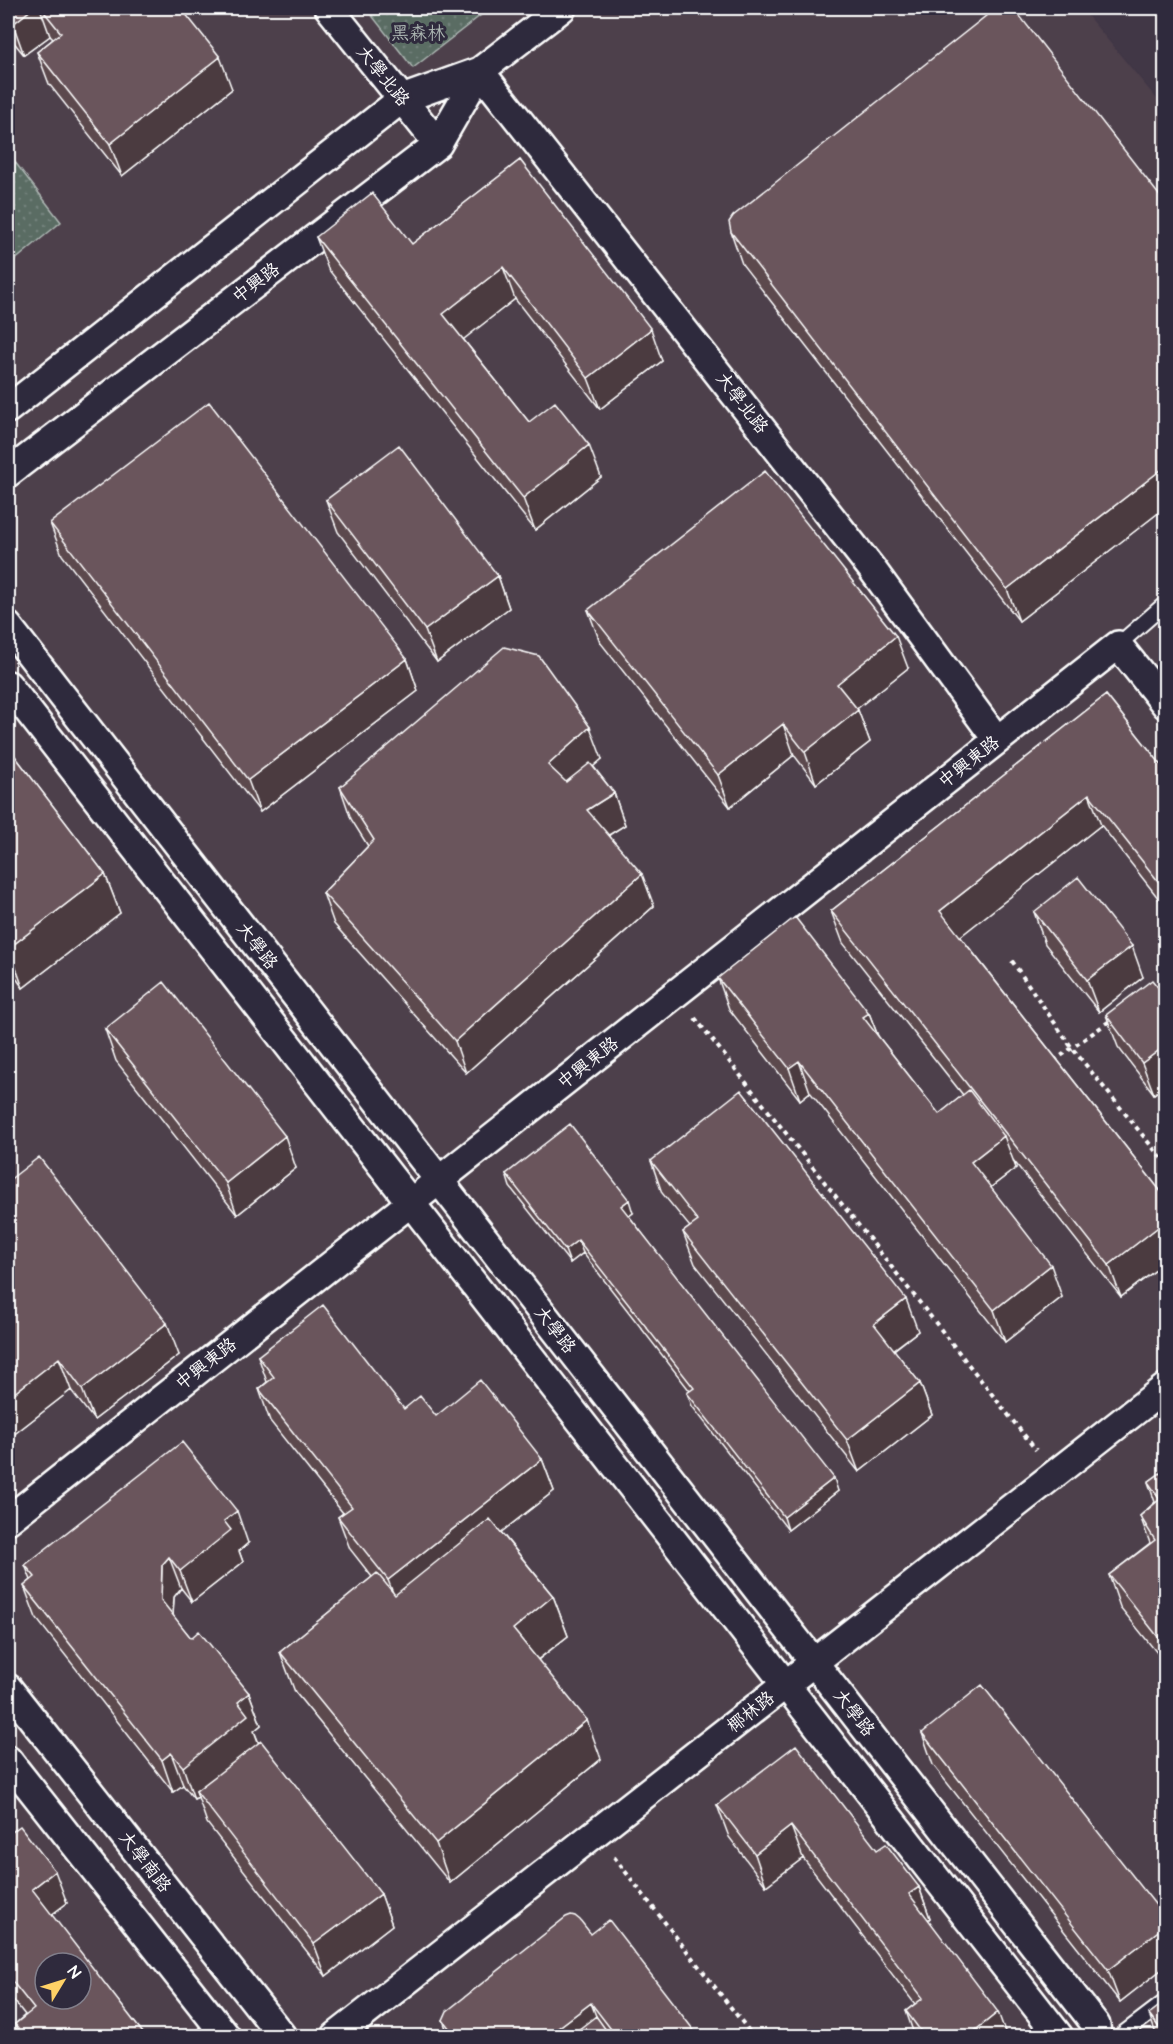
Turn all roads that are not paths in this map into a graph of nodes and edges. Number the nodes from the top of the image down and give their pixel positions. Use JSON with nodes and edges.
{"nodes":[{"id":1,"x":329,"y":8,"type":"edge"},
{"id":2,"x":562,"y":8,"type":"edge"},
{"id":3,"x":480,"y":70,"type":"junction"},
{"id":4,"x":402,"y":99,"type":"junction"},
{"id":5,"x":438,"y":144,"type":"junction"},
{"id":6,"x":8,"y":409,"type":"edge"},
{"id":7,"x":8,"y":473,"type":"edge"},
{"id":8,"x":1166,"y":603,"type":"edge"},
{"id":9,"x":8,"y":626,"type":"edge"},
{"id":10,"x":1118,"y":645,"type":"junction"},
{"id":11,"x":8,"y":685,"type":"edge"},
{"id":12,"x":1166,"y":705,"type":"edge"},
{"id":13,"x":997,"y":740,"type":"junction"},
{"id":14,"x":439,"y":1180,"type":"junction"},
{"id":15,"x":411,"y":1203,"type":"junction"},
{"id":16,"x":1166,"y":1387,"type":"edge"},
{"id":17,"x":8,"y":1520,"type":"edge"},
{"id":18,"x":814,"y":1662,"type":"junction"},
{"id":19,"x":785,"y":1685,"type":"junction"},
{"id":20,"x":8,"y":1688,"type":"edge"},
{"id":21,"x":8,"y":1760,"type":"edge"},
{"id":22,"x":1166,"y":2001,"type":"edge"},
{"id":23,"x":226,"y":2037,"type":"edge"},
{"id":24,"x":282,"y":2037,"type":"edge"},
{"id":25,"x":336,"y":2037,"type":"edge"},
{"id":26,"x":1059,"y":2037,"type":"edge"},
{"id":27,"x":1097,"y":2037,"type":"edge"},
{"id":28,"x":1120,"y":2037,"type":"edge"}],
"edges":[{"from":1,"to":4,"type":"street","name":"大學北路"},
{"from":2,"to":3,"type":"street","name":"中興路"},
{"from":3,"to":4,"type":"street","name":"中興路"},
{"from":3,"to":5,"type":"street","name":"中興路"},
{"from":3,"to":13,"type":"street","name":"大學北路"},
{"from":4,"to":5,"type":"street","name":"大學北路"},
{"from":4,"to":6,"type":"street","name":"中興路"},
{"from":5,"to":7,"type":"street","name":"中興路"},
{"from":8,"to":10,"type":"lane","name":"中興東路"},
{"from":9,"to":14,"type":"street","name":"大學路"},
{"from":10,"to":12,"type":"street"},
{"from":10,"to":13,"type":"street","name":"中興東路"},
{"from":11,"to":15,"type":"street","name":"大學路"},
{"from":13,"to":14,"type":"street","name":"中興東路"},
{"from":14,"to":15,"type":"street","name":"中興東路"},
{"from":14,"to":18,"type":"street","name":"大學路"},
{"from":15,"to":17,"type":"street","name":"中興東路"},
{"from":15,"to":19,"type":"street","name":"大學路"},
{"from":16,"to":18,"type":"street","name":"椰林路"},
{"from":18,"to":19,"type":"street","name":"椰林路"},
{"from":18,"to":27,"type":"street","name":"大學路"},
{"from":19,"to":25,"type":"street","name":"椰林路"},
{"from":19,"to":26,"type":"street","name":"大學路"},
{"from":20,"to":24,"type":"street","name":"大學南路"},
{"from":21,"to":23,"type":"street"},
{"from":22,"to":28,"type":"lane"}]}
